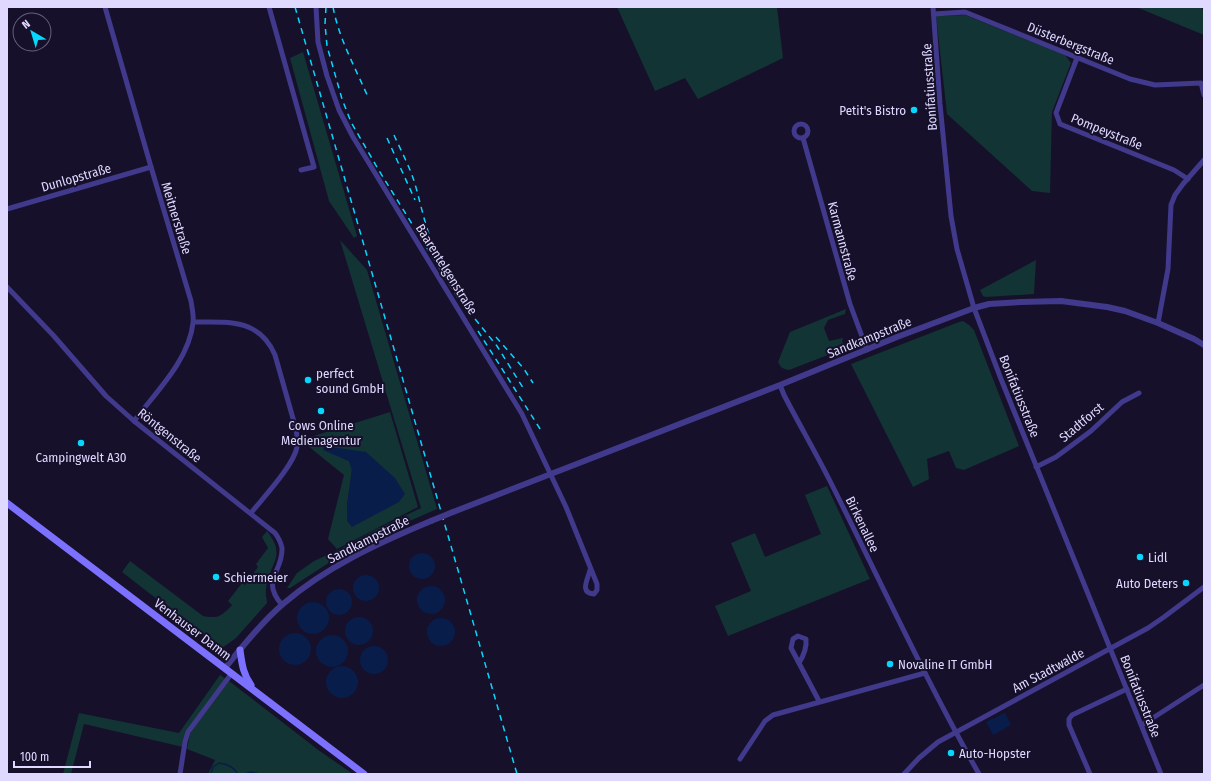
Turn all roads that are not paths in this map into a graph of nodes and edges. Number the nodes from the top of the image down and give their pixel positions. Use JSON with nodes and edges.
{"nodes":[{"id":1,"x":105,"y":7,"type":"edge"},
{"id":2,"x":269,"y":7,"type":"edge"},
{"id":3,"x":316,"y":7,"type":"edge"},
{"id":4,"x":933,"y":7,"type":"edge"},
{"id":5,"x":934,"y":14,"type":"junction"},
{"id":6,"x":1077,"y":58,"type":"junction"},
{"id":7,"x":1203,"y":82,"type":"edge"},
{"id":8,"x":1204,"y":95,"type":"edge"},
{"id":9,"x":803,"y":138,"type":"dead end"},
{"id":10,"x":1204,"y":160,"type":"edge"},
{"id":11,"x":150,"y":167,"type":"junction"},
{"id":12,"x":301,"y":170,"type":"dead end"},
{"id":13,"x":1188,"y":179,"type":"junction"},
{"id":14,"x":7,"y":209,"type":"edge"},
{"id":15,"x":7,"y":287,"type":"edge"},
{"id":16,"x":974,"y":308,"type":"junction"},
{"id":17,"x":194,"y":322,"type":"junction"},
{"id":18,"x":1158,"y":323,"type":"junction"},
{"id":19,"x":1204,"y":345,"type":"edge"},
{"id":20,"x":868,"y":350,"type":"junction"},
{"id":21,"x":780,"y":385,"type":"junction"},
{"id":22,"x":1139,"y":393,"type":"dead end"},
{"id":23,"x":134,"y":421,"type":"junction"},
{"id":24,"x":1036,"y":467,"type":"junction"},
{"id":25,"x":550,"y":473,"type":"junction"},
{"id":26,"x":7,"y":503,"type":"edge"},
{"id":27,"x":251,"y":513,"type":"junction"},
{"id":28,"x":590,"y":570,"type":"dead end"},
{"id":29,"x":1204,"y":587,"type":"edge"},
{"id":30,"x":282,"y":605,"type":"junction"},
{"id":31,"x":1110,"y":648,"type":"junction"},
{"id":32,"x":240,"y":650,"type":"junction"},
{"id":33,"x":798,"y":662,"type":"junction"},
{"id":34,"x":225,"y":668,"type":"junction"},
{"id":35,"x":232,"y":673,"type":"junction"},
{"id":36,"x":925,"y":673,"type":"junction"},
{"id":37,"x":1204,"y":685,"type":"edge"},
{"id":38,"x":1127,"y":689,"type":"junction"},
{"id":39,"x":266,"y":699,"type":"junction"},
{"id":40,"x":818,"y":701,"type":"junction"},
{"id":41,"x":1142,"y":725,"type":"junction"},
{"id":42,"x":956,"y":732,"type":"junction"},
{"id":43,"x":740,"y":759,"type":"dead end"},
{"id":44,"x":180,"y":774,"type":"edge"},
{"id":45,"x":364,"y":774,"type":"edge"},
{"id":46,"x":904,"y":774,"type":"edge"},
{"id":47,"x":979,"y":774,"type":"edge"},
{"id":48,"x":1090,"y":774,"type":"edge"},
{"id":49,"x":1161,"y":774,"type":"edge"}],
"edges":[{"from":1,"to":11,"type":"street","name":"Meitnerstraße"},
{"from":2,"to":12,"type":"street"},
{"from":3,"to":25,"type":"street","name":"Baarentelgenstraße"},
{"from":4,"to":5,"type":"street","name":"Bonifatiusstraße"},
{"from":5,"to":6,"type":"street","name":"Düsterbergstraße"},
{"from":5,"to":16,"type":"street","name":"Bonifatiusstraße"},
{"from":6,"to":7,"type":"street","name":"Düsterbergstraße"},
{"from":6,"to":13,"type":"street","name":"Pompeystraße"},
{"from":7,"to":8,"type":"street","name":"Düsterbergstraße"},
{"from":9,"to":20,"type":"street","name":"Karmannstraße"},
{"from":10,"to":13,"type":"street"},
{"from":11,"to":14,"type":"street","name":"Dunlopstraße"},
{"from":11,"to":17,"type":"street","name":"Meitnerstraße"},
{"from":13,"to":18,"type":"street"},
{"from":15,"to":23,"type":"street","name":"Röntgenstraße"},
{"from":16,"to":18,"type":"street","name":"Sandkampstraße"},
{"from":16,"to":20,"type":"street","name":"Sandkampstraße"},
{"from":16,"to":24,"type":"street","name":"Bonifatiusstraße"},
{"from":17,"to":23,"type":"street","name":"Meitnerstraße"},
{"from":17,"to":27,"type":"street"},
{"from":18,"to":19,"type":"street","name":"Sandkampstraße"},
{"from":20,"to":21,"type":"street","name":"Sandkampstraße"},
{"from":21,"to":25,"type":"street","name":"Sandkampstraße"},
{"from":21,"to":36,"type":"street","name":"Birkenallee"},
{"from":22,"to":24,"type":"street","name":"Stadtforst"},
{"from":23,"to":27,"type":"street","name":"Röntgenstraße"},
{"from":24,"to":31,"type":"street","name":"Bonifatiusstraße"},
{"from":25,"to":28,"type":"street"},
{"from":25,"to":30,"type":"street","name":"Sandkampstraße","bridge":true},
{"from":26,"to":34,"type":"main road","name":"Venhauser Damm"},
{"from":27,"to":30,"type":"street","name":"Röntgenstraße"},
{"from":29,"to":31,"type":"street","name":"Am Stadtwalde"},
{"from":30,"to":32,"type":"street","name":"Sandkampstraße"},
{"from":31,"to":38,"type":"street","name":"Bonifatiusstraße"},
{"from":31,"to":42,"type":"street","name":"Am Stadtwalde"},
{"from":32,"to":34,"type":"street","name":"Sandkampstraße"},
{"from":32,"to":39,"type":"main road"},
{"from":33,"to":33,"type":"street"},
{"from":33,"to":40,"type":"street"},
{"from":34,"to":35,"type":"main road","name":"Venhauser Damm"},
{"from":35,"to":39,"type":"main road","name":"Venhauser Damm"},
{"from":35,"to":44,"type":"street"},
{"from":36,"to":40,"type":"street"},
{"from":36,"to":42,"type":"street","name":"Birkenallee"},
{"from":37,"to":41,"type":"street"},
{"from":38,"to":41,"type":"street","name":"Bonifatiusstraße"},
{"from":38,"to":48,"type":"street"},
{"from":39,"to":45,"type":"main road","name":"Venhauser Damm"},
{"from":40,"to":43,"type":"street"},
{"from":41,"to":49,"type":"street","name":"Bonifatiusstraße"},
{"from":42,"to":46,"type":"street","name":"Am Stadtwalde"},
{"from":42,"to":47,"type":"street","name":"Birkenallee"}]}
